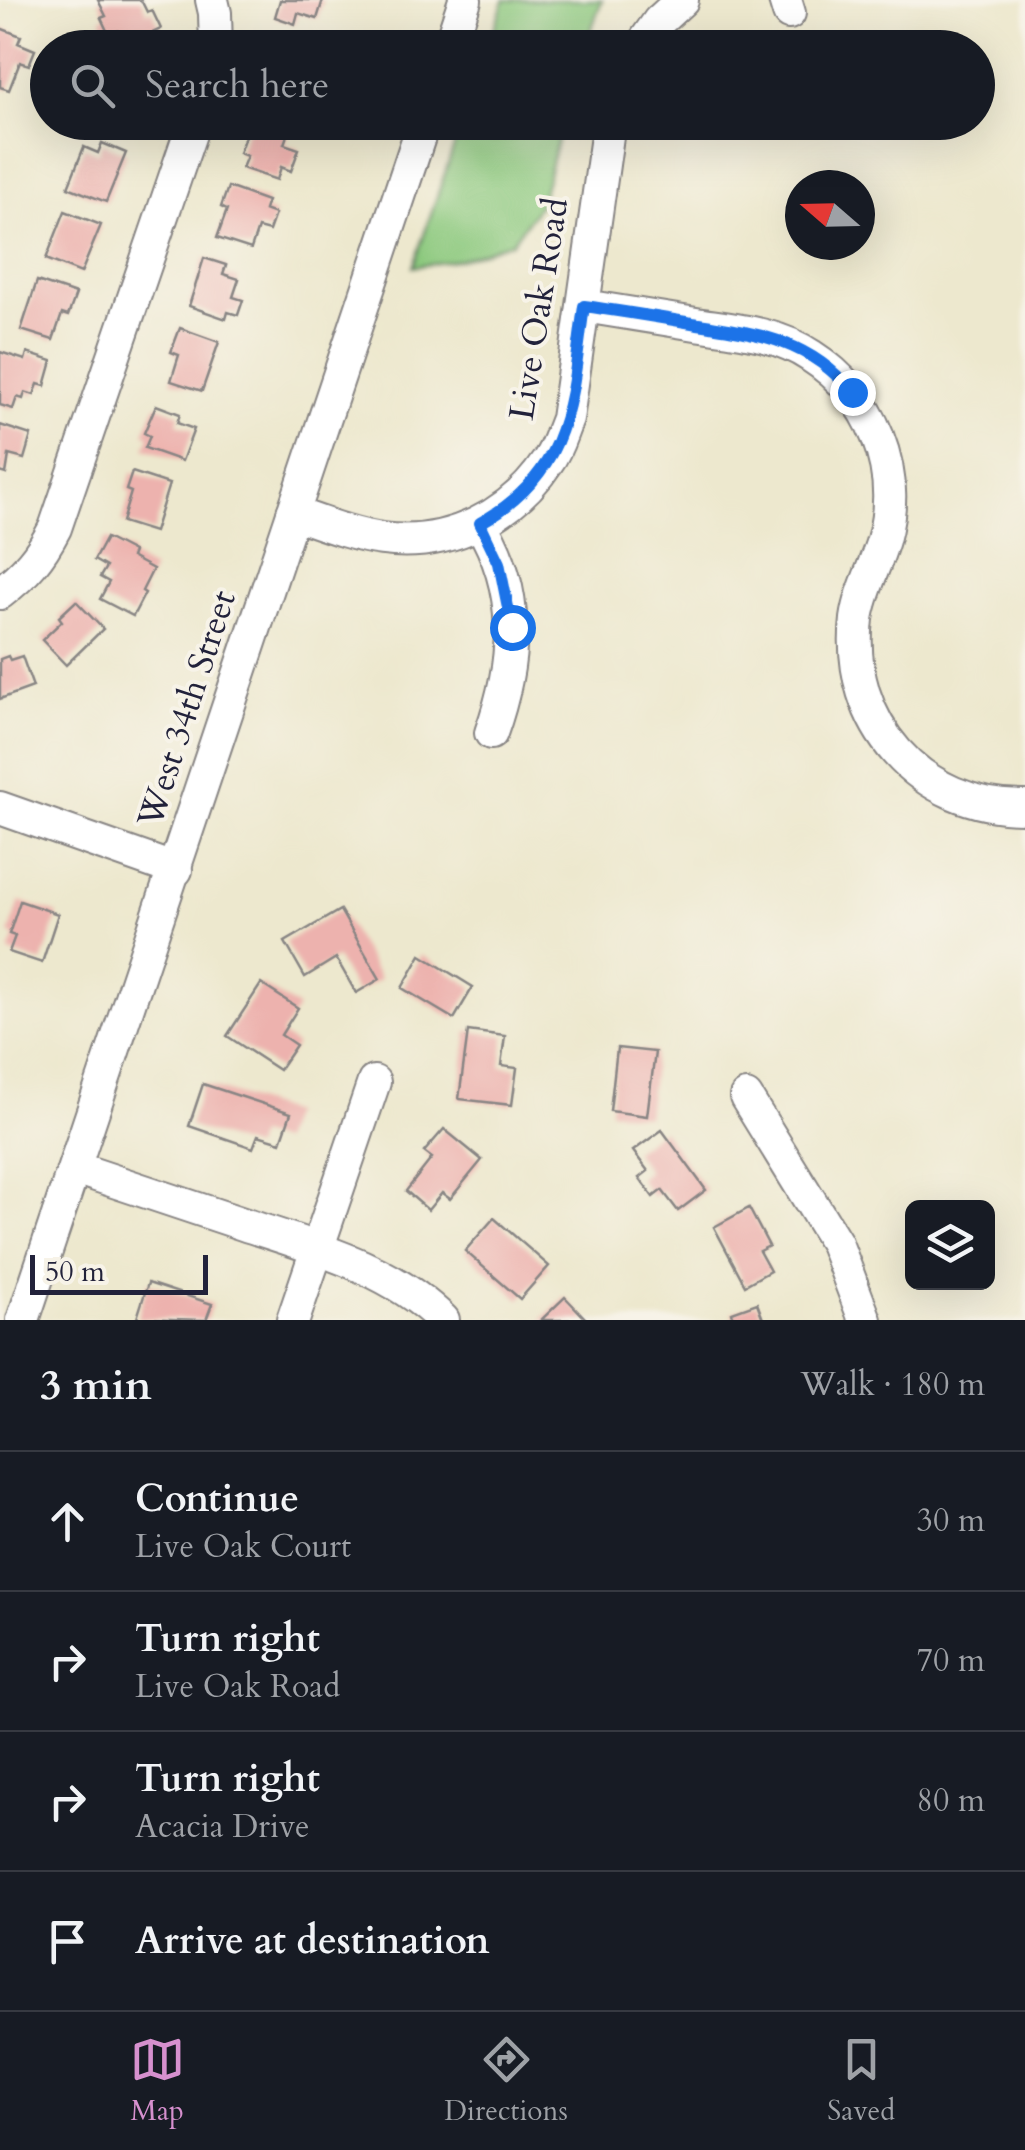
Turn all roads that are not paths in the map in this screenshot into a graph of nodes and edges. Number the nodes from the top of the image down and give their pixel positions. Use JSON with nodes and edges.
{"nodes":[{"id":1,"x":465,"y":0,"type":"edge"},
{"id":2,"x":682,"y":0,"type":"edge"},
{"id":3,"x":218,"y":4,"type":"edge"},
{"id":4,"x":217,"y":30,"type":"edge"},
{"id":5,"x":455,"y":30,"type":"edge"},
{"id":6,"x":653,"y":30,"type":"edge"},
{"id":7,"x":188,"y":140,"type":"edge"},
{"id":8,"x":418,"y":140,"type":"edge"},
{"id":9,"x":607,"y":140,"type":"edge"},
{"id":10,"x":584,"y":306,"type":"junction"},
{"id":11,"x":293,"y":513,"type":"junction"},
{"id":12,"x":480,"y":523,"type":"junction"},
{"id":13,"x":0,"y":593,"type":"edge"},
{"id":14,"x":491,"y":733,"type":"dead end"},
{"id":15,"x":1025,"y":807,"type":"edge"},
{"id":16,"x":0,"y":808,"type":"edge"},
{"id":17,"x":176,"y":870,"type":"junction"},
{"id":18,"x":374,"y":1082,"type":"dead end"},
{"id":19,"x":746,"y":1097,"type":"dead end"},
{"id":20,"x":75,"y":1168,"type":"junction"},
{"id":21,"x":318,"y":1249,"type":"junction"},
{"id":22,"x":23,"y":1320,"type":"edge"},
{"id":23,"x":293,"y":1320,"type":"edge"},
{"id":24,"x":442,"y":1320,"type":"edge"},
{"id":25,"x":865,"y":1320,"type":"edge"}],
"edges":[{"from":1,"to":5,"type":"street"},
{"from":2,"to":6,"type":"street"},
{"from":3,"to":4,"type":"street"},
{"from":7,"to":13,"type":"street"},
{"from":8,"to":11,"type":"street","name":"West 34th Street"},
{"from":9,"to":10,"type":"street","name":"Live Oak Road"},
{"from":10,"to":12,"type":"street","name":"Live Oak Road"},
{"from":10,"to":15,"type":"street"},
{"from":11,"to":12,"type":"street","name":"Live Oak Road"},
{"from":11,"to":17,"type":"street","name":"West 34th Street"},
{"from":12,"to":14,"type":"street"},
{"from":16,"to":17,"type":"street"},
{"from":17,"to":20,"type":"street","name":"West 34th Street"},
{"from":18,"to":21,"type":"street"},
{"from":19,"to":25,"type":"street"},
{"from":20,"to":21,"type":"street"},
{"from":20,"to":22,"type":"street","name":"West 34th Street"},
{"from":21,"to":23,"type":"street"},
{"from":21,"to":24,"type":"street"}]}
